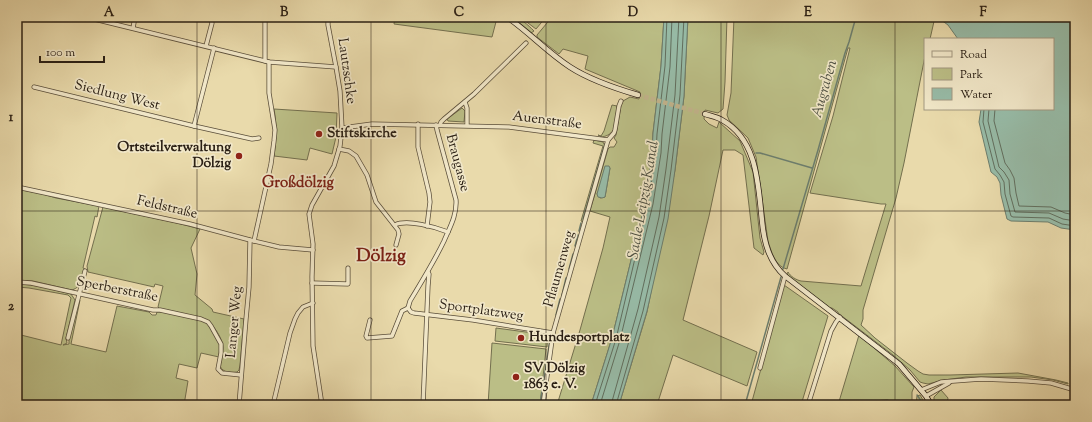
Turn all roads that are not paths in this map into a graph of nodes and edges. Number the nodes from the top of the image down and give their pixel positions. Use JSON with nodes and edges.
{"nodes":[{"id":1,"x":86,"y":17,"type":"edge"},
{"id":2,"x":135,"y":17,"type":"edge"},
{"id":3,"x":204,"y":17,"type":"edge"},
{"id":4,"x":265,"y":17,"type":"edge"},
{"id":5,"x":328,"y":17,"type":"edge"},
{"id":6,"x":507,"y":17,"type":"edge"},
{"id":7,"x":133,"y":28,"type":"junction"},
{"id":8,"x":526,"y":43,"type":"dead end"},
{"id":9,"x":206,"y":46,"type":"junction"},
{"id":10,"x":214,"y":48,"type":"junction"},
{"id":11,"x":267,"y":62,"type":"junction"},
{"id":12,"x":336,"y":66,"type":"junction"},
{"id":13,"x":34,"y":87,"type":"dead end"},
{"id":14,"x":638,"y":95,"type":"tunnel mouth"},
{"id":15,"x":621,"y":101,"type":"dead end"},
{"id":16,"x":465,"y":102,"type":"junction"},
{"id":17,"x":705,"y":114,"type":"tunnel mouth"},
{"id":18,"x":418,"y":124,"type":"junction"},
{"id":19,"x":438,"y":125,"type":"junction"},
{"id":20,"x":467,"y":125,"type":"junction"},
{"id":21,"x":194,"y":126,"type":"junction"},
{"id":22,"x":342,"y":128,"type":"junction"},
{"id":23,"x":259,"y":138,"type":"dead end"},
{"id":24,"x":608,"y":140,"type":"junction"},
{"id":25,"x":339,"y":149,"type":"junction"},
{"id":26,"x":17,"y":187,"type":"edge"},
{"id":27,"x":395,"y":225,"type":"junction"},
{"id":28,"x":427,"y":226,"type":"junction"},
{"id":29,"x":448,"y":232,"type":"junction"},
{"id":30,"x":250,"y":240,"type":"junction"},
{"id":31,"x":254,"y":241,"type":"junction"},
{"id":32,"x":396,"y":245,"type":"dead end"},
{"id":33,"x":313,"y":250,"type":"junction"},
{"id":34,"x":348,"y":268,"type":"dead end"},
{"id":35,"x":85,"y":271,"type":"dead end"},
{"id":36,"x":428,"y":272,"type":"junction"},
{"id":37,"x":785,"y":276,"type":"junction"},
{"id":38,"x":17,"y":282,"type":"edge"},
{"id":39,"x":312,"y":283,"type":"junction"},
{"id":40,"x":79,"y":294,"type":"junction"},
{"id":41,"x":313,"y":303,"type":"junction"},
{"id":42,"x":408,"y":308,"type":"junction"},
{"id":43,"x":427,"y":314,"type":"junction"},
{"id":44,"x":840,"y":317,"type":"junction"},
{"id":45,"x":370,"y":320,"type":"dead end"},
{"id":46,"x":553,"y":333,"type":"junction"},
{"id":47,"x":68,"y":338,"type":"dead end"},
{"id":48,"x":760,"y":368,"type":"dead end"},
{"id":49,"x":241,"y":375,"type":"junction"},
{"id":50,"x":950,"y":382,"type":"junction"},
{"id":51,"x":921,"y":390,"type":"junction"},
{"id":52,"x":1075,"y":390,"type":"edge"},
{"id":53,"x":926,"y":396,"type":"junction"},
{"id":54,"x":239,"y":405,"type":"edge"},
{"id":55,"x":273,"y":405,"type":"edge"},
{"id":56,"x":322,"y":405,"type":"edge"},
{"id":57,"x":423,"y":405,"type":"edge"},
{"id":58,"x":543,"y":405,"type":"edge"},
{"id":59,"x":808,"y":405,"type":"edge"},
{"id":60,"x":931,"y":405,"type":"edge"}],
"edges":[{"from":1,"to":7,"type":"street"},
{"from":2,"to":7,"type":"street"},
{"from":3,"to":9,"type":"street"},
{"from":4,"to":11,"type":"street"},
{"from":5,"to":12,"type":"street","name":"Lautzschke"},
{"from":6,"to":14,"type":"street"},
{"from":7,"to":9,"type":"street"},
{"from":8,"to":16,"type":"street"},
{"from":9,"to":10,"type":"street"},
{"from":10,"to":11,"type":"street"},
{"from":10,"to":21,"type":"street"},
{"from":11,"to":12,"type":"street"},
{"from":11,"to":31,"type":"street"},
{"from":12,"to":22,"type":"street","name":"Lautzschke"},
{"from":13,"to":21,"type":"street","name":"Siedlung West"},
{"from":15,"to":24,"type":"street"},
{"from":16,"to":19,"type":"street"},
{"from":16,"to":20,"type":"street"},
{"from":17,"to":37,"type":"street"},
{"from":18,"to":19,"type":"street","name":"Auenstraße"},
{"from":18,"to":22,"type":"street","name":"Auenstraße"},
{"from":18,"to":28,"type":"street"},
{"from":19,"to":20,"type":"street","name":"Auenstraße"},
{"from":19,"to":29,"type":"street","name":"Braugasse"},
{"from":20,"to":24,"type":"street","name":"Auenstraße"},
{"from":21,"to":23,"type":"street","name":"Siedlung West"},
{"from":22,"to":25,"type":"street","name":"Lautzschke"},
{"from":24,"to":46,"type":"street","name":"Pflaumenweg"},
{"from":25,"to":27,"type":"street"},
{"from":25,"to":33,"type":"street","name":"Lautzschke"},
{"from":26,"to":30,"type":"street","name":"Feldstraße"},
{"from":27,"to":28,"type":"street"},
{"from":27,"to":32,"type":"street"},
{"from":28,"to":29,"type":"street"},
{"from":29,"to":36,"type":"street","name":"Braugasse"},
{"from":30,"to":31,"type":"street","name":"Feldstraße"},
{"from":30,"to":49,"type":"street","name":"Langer Weg"},
{"from":31,"to":33,"type":"street","name":"Feldstraße"},
{"from":33,"to":39,"type":"street","name":"Lautzschke"},
{"from":34,"to":39,"type":"street"},
{"from":35,"to":40,"type":"street"},
{"from":36,"to":42,"type":"street","name":"Braugasse"},
{"from":36,"to":43,"type":"street","name":"Braugasse"},
{"from":37,"to":44,"type":"street"},
{"from":37,"to":48,"type":"street"},
{"from":38,"to":40,"type":"street","name":"Sperberstraße"},
{"from":39,"to":41,"type":"street","name":"Lautzschke"},
{"from":40,"to":47,"type":"street"},
{"from":40,"to":49,"type":"street","name":"Sperberstraße"},
{"from":41,"to":55,"type":"street"},
{"from":41,"to":56,"type":"street","name":"Lautzschke"},
{"from":42,"to":43,"type":"street","name":"Sportplatzweg"},
{"from":42,"to":45,"type":"street"},
{"from":43,"to":46,"type":"street","name":"Sportplatzweg"},
{"from":43,"to":57,"type":"street","name":"Braugasse"},
{"from":44,"to":51,"type":"street"},
{"from":44,"to":59,"type":"street"},
{"from":46,"to":58,"type":"street","name":"Pflaumenweg"},
{"from":49,"to":54,"type":"street","name":"Langer Weg"},
{"from":50,"to":51,"type":"street"},
{"from":50,"to":52,"type":"street"},
{"from":50,"to":53,"type":"street"},
{"from":51,"to":53,"type":"street"},
{"from":53,"to":60,"type":"street"}]}
